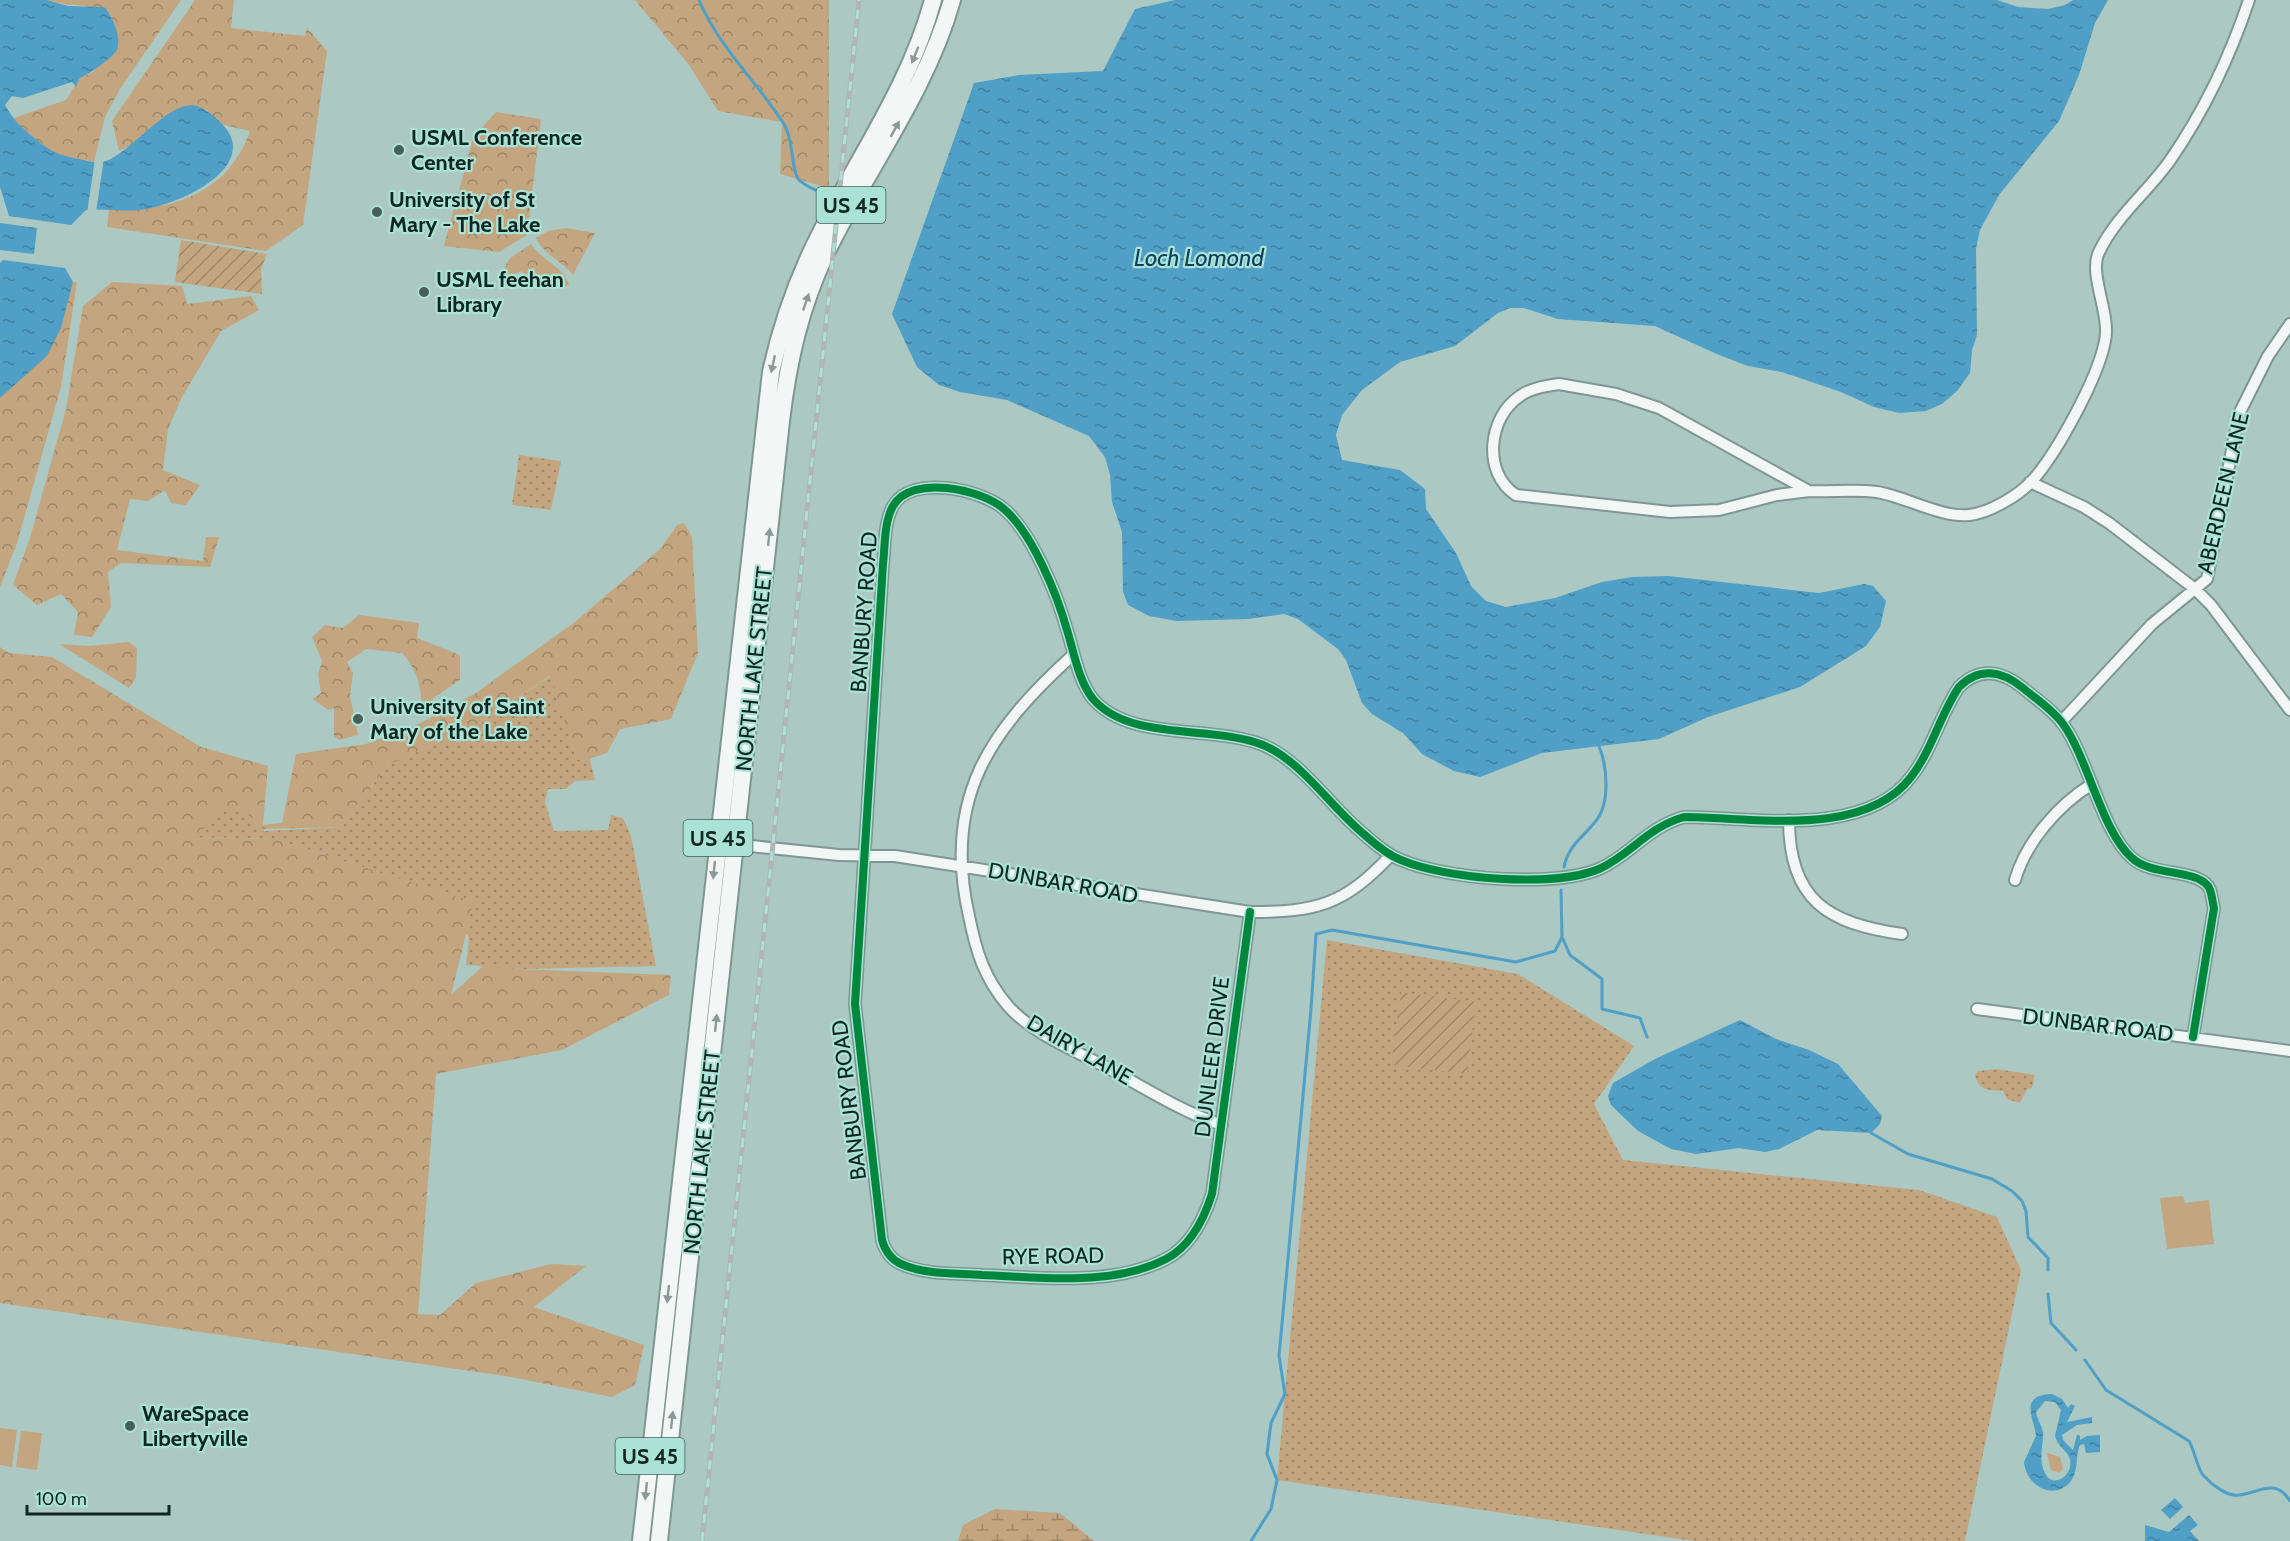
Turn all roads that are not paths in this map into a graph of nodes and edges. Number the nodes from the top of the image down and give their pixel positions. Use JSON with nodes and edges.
{"nodes":[{"id":1,"x":933,"y":0,"type":"edge"},
{"id":2,"x":952,"y":0,"type":"edge"},
{"id":3,"x":2249,"y":0,"type":"edge"},
{"id":4,"x":2290,"y":324,"type":"edge"},
{"id":5,"x":2030,"y":482,"type":"junction"},
{"id":6,"x":1809,"y":490,"type":"junction"},
{"id":7,"x":2195,"y":590,"type":"junction"},
{"id":8,"x":1074,"y":654,"type":"junction"},
{"id":9,"x":2290,"y":710,"type":"edge"},
{"id":10,"x":2061,"y":722,"type":"junction"},
{"id":11,"x":2092,"y":784,"type":"junction"},
{"id":12,"x":1789,"y":820,"type":"junction"},
{"id":13,"x":717,"y":842,"type":"junction"},
{"id":14,"x":735,"y":844,"type":"junction"},
{"id":15,"x":866,"y":855,"type":"junction"},
{"id":16,"x":1391,"y":855,"type":"junction"},
{"id":17,"x":960,"y":865,"type":"junction"},
{"id":18,"x":2015,"y":880,"type":"dead end"},
{"id":19,"x":1250,"y":912,"type":"junction"},
{"id":20,"x":1902,"y":934,"type":"dead end"},
{"id":21,"x":1977,"y":1009,"type":"dead end"},
{"id":22,"x":2193,"y":1038,"type":"junction"},
{"id":23,"x":2290,"y":1051,"type":"edge"},
{"id":24,"x":1222,"y":1125,"type":"junction"},
{"id":25,"x":1208,"y":1205,"type":"joint"},
{"id":26,"x":882,"y":1240,"type":"joint"},
{"id":27,"x":641,"y":1541,"type":"edge"},
{"id":28,"x":659,"y":1541,"type":"edge"}],
"edges":[{"from":1,"to":13,"type":"main road","name":"NORTH LAKE STREET","number":"US 45","one_way":true},
{"from":14,"to":2,"type":"main road","name":"NORTH LAKE STREET","number":"US 45","one_way":true},
{"from":3,"to":5,"type":"street"},
{"from":4,"to":7,"type":"street","name":"ABERDEEN LANE"},
{"from":5,"to":6,"type":"street"},
{"from":5,"to":7,"type":"street"},
{"from":6,"to":6,"type":"street"},
{"from":7,"to":9,"type":"street"},
{"from":7,"to":10,"type":"street","name":"ABERDEEN LANE"},
{"from":8,"to":15,"type":"street","name":"BANBURY ROAD"},
{"from":8,"to":16,"type":"street","name":"BANBURY ROAD"},
{"from":8,"to":17,"type":"street","name":"DAIRY LANE"},
{"from":10,"to":11,"type":"street","name":"BANBURY ROAD"},
{"from":10,"to":12,"type":"street","name":"BANBURY ROAD"},
{"from":11,"to":18,"type":"street"},
{"from":11,"to":22,"type":"street","name":"BANBURY ROAD"},
{"from":12,"to":16,"type":"street","name":"BANBURY ROAD"},
{"from":12,"to":20,"type":"street"},
{"from":13,"to":14,"type":"street","name":"DUNBAR ROAD"},
{"from":13,"to":27,"type":"main road","name":"NORTH LAKE STREET","number":"US 45","one_way":true},
{"from":14,"to":15,"type":"street","name":"DUNBAR ROAD"},
{"from":28,"to":14,"type":"main road","name":"NORTH LAKE STREET","number":"US 45","one_way":true},
{"from":15,"to":17,"type":"street","name":"DUNBAR ROAD"},
{"from":15,"to":26,"type":"street","name":"BANBURY ROAD"},
{"from":16,"to":19,"type":"street","name":"DUNBAR ROAD"},
{"from":17,"to":19,"type":"street","name":"DUNBAR ROAD"},
{"from":17,"to":24,"type":"street","name":"DAIRY LANE"},
{"from":19,"to":24,"type":"street","name":"DUNLEER DRIVE"},
{"from":21,"to":22,"type":"street","name":"DUNBAR ROAD"},
{"from":22,"to":23,"type":"street","name":"DUNBAR ROAD"},
{"from":24,"to":25,"type":"street","name":"DUNLEER DRIVE"},
{"from":25,"to":26,"type":"street","name":"RYE ROAD"}]}
